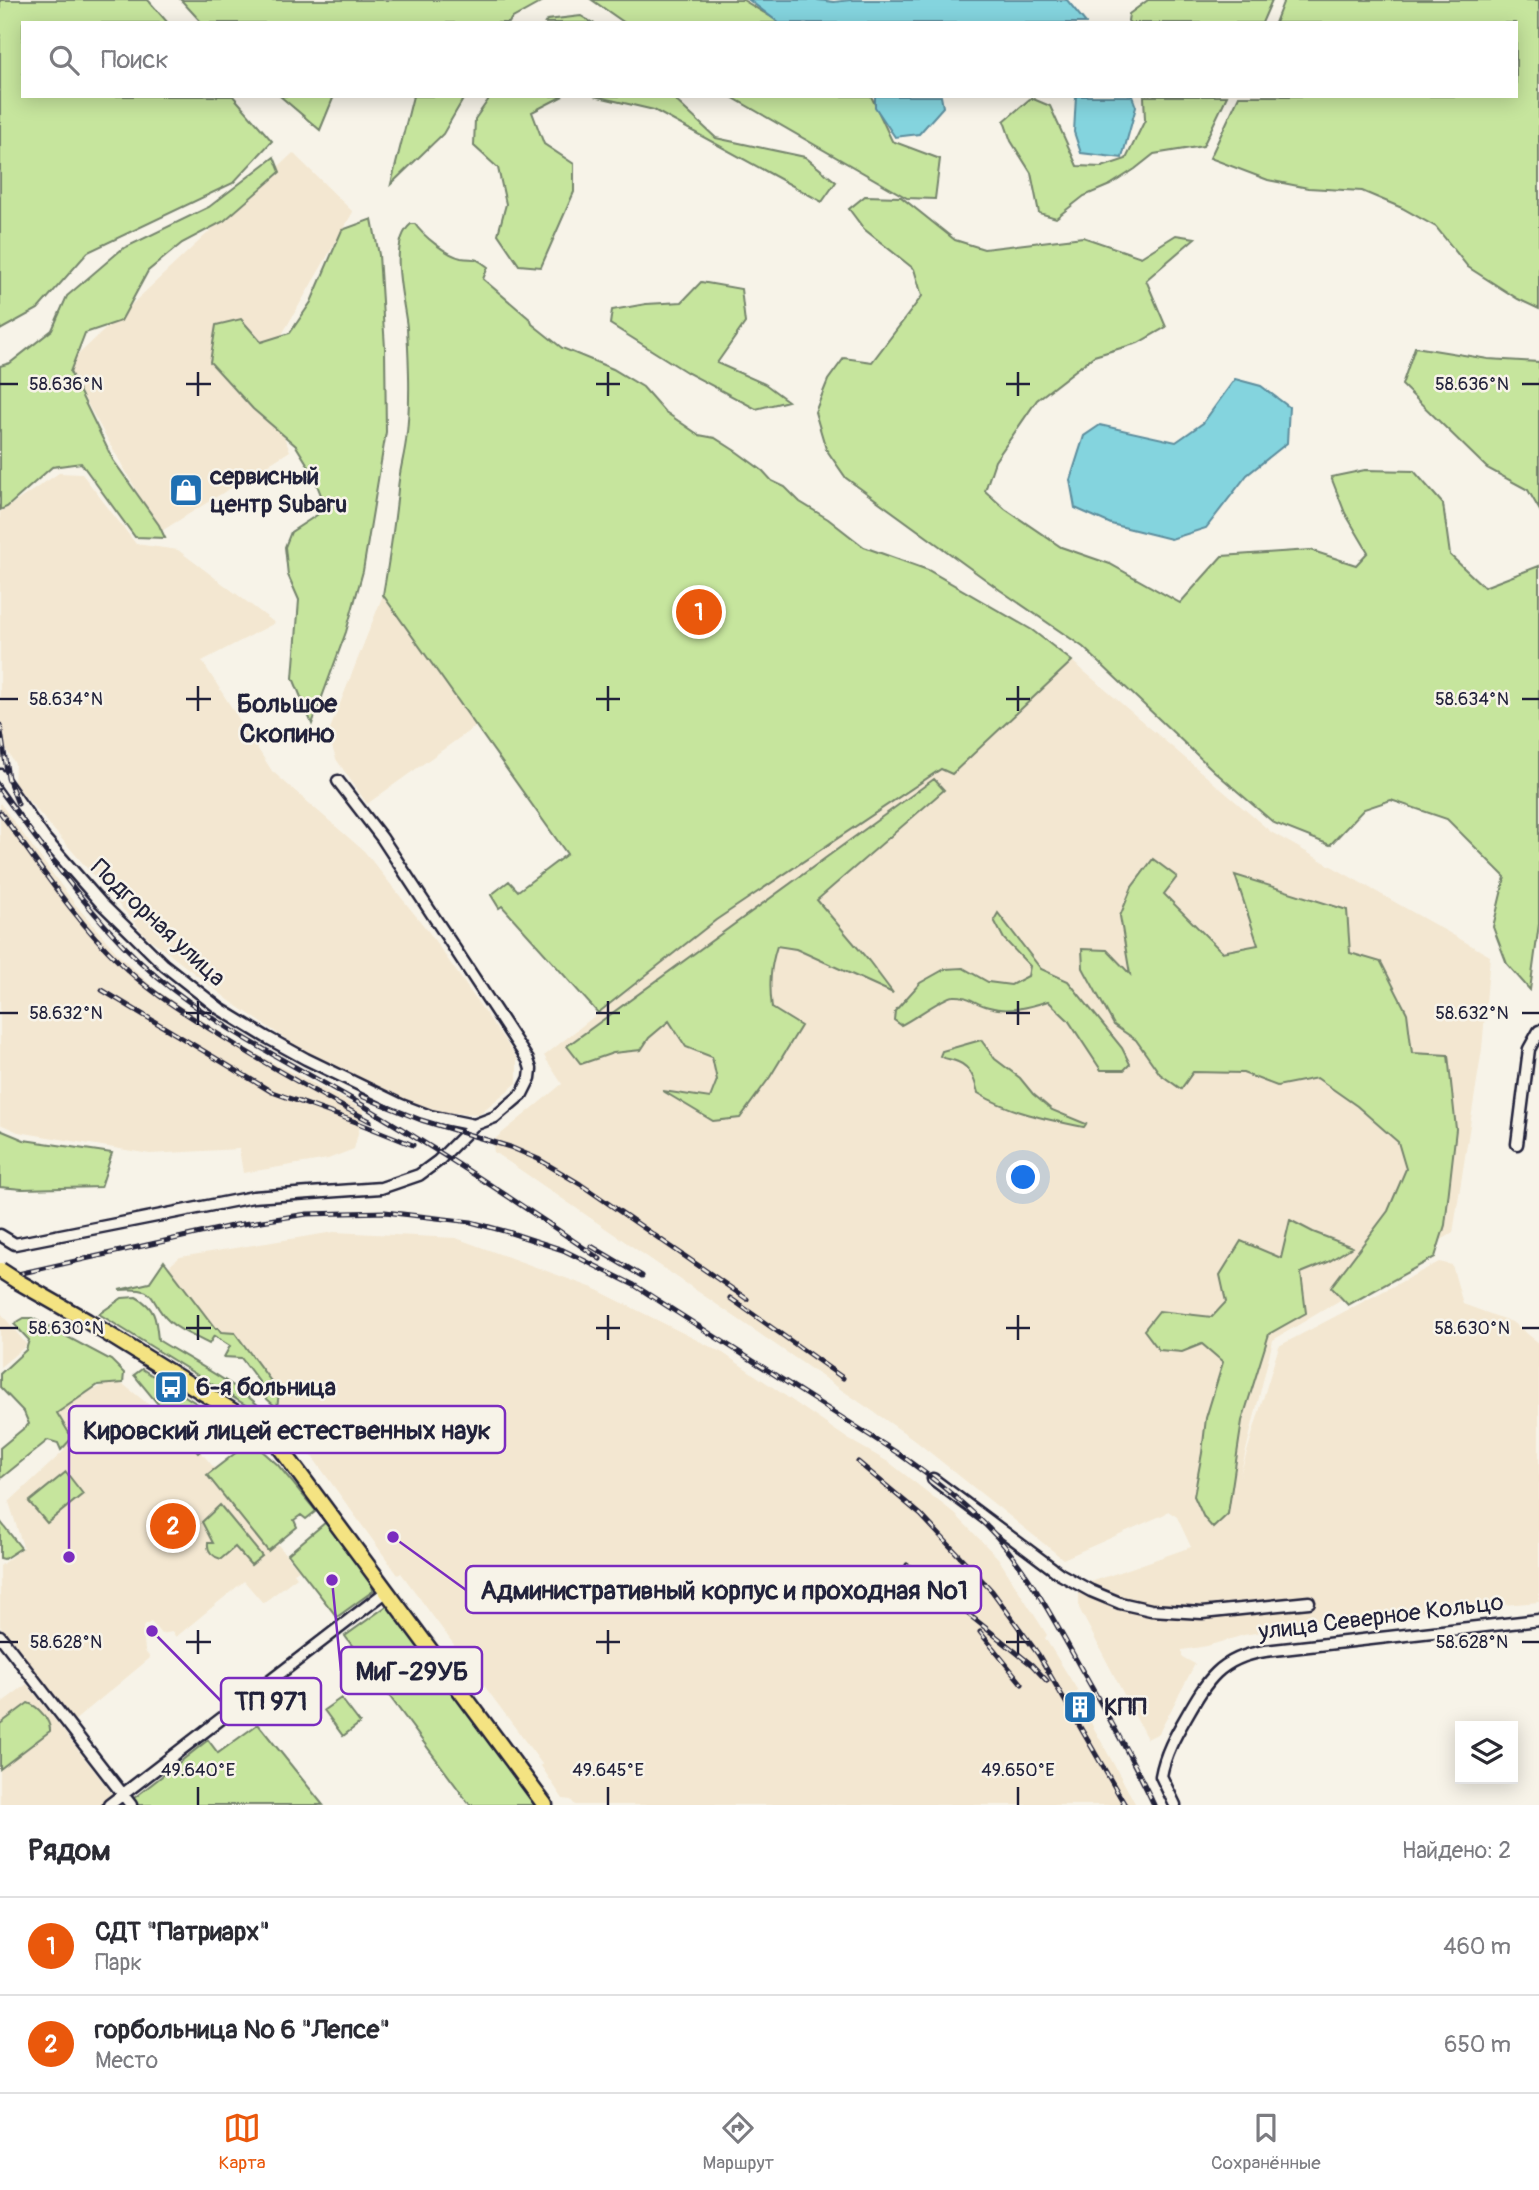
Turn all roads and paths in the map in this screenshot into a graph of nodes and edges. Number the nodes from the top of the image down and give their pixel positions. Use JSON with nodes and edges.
{"nodes":[{"id":1,"x":0,"y":775,"type":"edge"},
{"id":2,"x":338,"y":781,"type":"dead end"},
{"id":3,"x":1539,"y":1031,"type":"edge"},
{"id":4,"x":474,"y":1125,"type":"junction"},
{"id":5,"x":1517,"y":1144,"type":"dead end"},
{"id":6,"x":0,"y":1235,"type":"edge"},
{"id":7,"x":0,"y":1270,"type":"edge"},
{"id":8,"x":933,"y":1479,"type":"dead end"},
{"id":9,"x":387,"y":1591,"type":"junction"},
{"id":10,"x":1309,"y":1602,"type":"dead end"},
{"id":11,"x":1539,"y":1620,"type":"edge"},
{"id":12,"x":0,"y":1636,"type":"edge"},
{"id":13,"x":123,"y":1794,"type":"junction"},
{"id":14,"x":108,"y":1805,"type":"edge"},
{"id":15,"x":131,"y":1805,"type":"edge"},
{"id":16,"x":545,"y":1805,"type":"edge"},
{"id":17,"x":1175,"y":1805,"type":"edge"}],
"edges":[{"from":1,"to":4,"type":"street","name":"Подгорная улица"},
{"from":2,"to":4,"type":"street"},
{"from":3,"to":5,"type":"street"},
{"from":4,"to":6,"type":"street"},
{"from":7,"to":9,"type":"main road","bridge":true},
{"from":8,"to":10,"type":"street"},
{"from":9,"to":13,"type":"street"},
{"from":9,"to":16,"type":"main road"},
{"from":11,"to":17,"type":"street","name":"улица Северное Кольцо"},
{"from":12,"to":13,"type":"street"},
{"from":13,"to":14,"type":"street"},
{"from":13,"to":15,"type":"street"}]}
